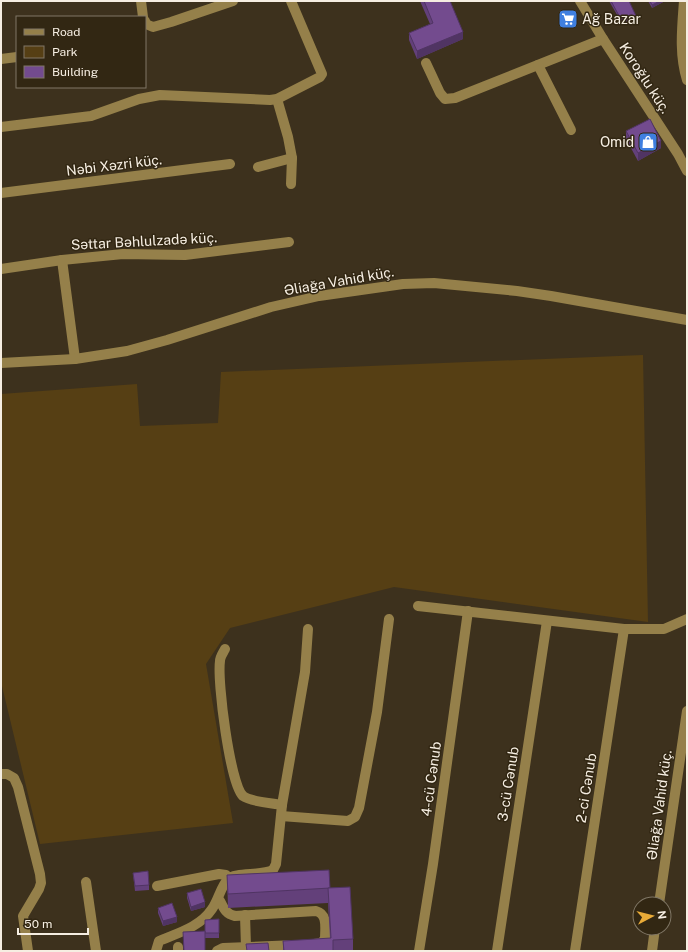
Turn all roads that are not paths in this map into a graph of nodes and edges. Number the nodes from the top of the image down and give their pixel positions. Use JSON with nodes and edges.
{"nodes":[{"id":1,"x":141,"y":1,"type":"edge"},
{"id":2,"x":234,"y":1,"type":"edge"},
{"id":3,"x":291,"y":1,"type":"edge"},
{"id":4,"x":580,"y":1,"type":"edge"},
{"id":5,"x":684,"y":1,"type":"edge"},
{"id":6,"x":144,"y":16,"type":"edge"},
{"id":7,"x":146,"y":22,"type":"edge"},
{"id":8,"x":603,"y":39,"type":"junction"},
{"id":9,"x":16,"y":57,"type":"edge"},
{"id":10,"x":1,"y":59,"type":"edge"},
{"id":11,"x":426,"y":63,"type":"dead end"},
{"id":12,"x":538,"y":65,"type":"junction"},
{"id":13,"x":687,"y":80,"type":"edge"},
{"id":14,"x":277,"y":99,"type":"junction"},
{"id":15,"x":1,"y":127,"type":"edge"},
{"id":16,"x":571,"y":130,"type":"dead end"},
{"id":17,"x":292,"y":158,"type":"junction"},
{"id":18,"x":230,"y":164,"type":"dead end"},
{"id":19,"x":258,"y":167,"type":"dead end"},
{"id":20,"x":687,"y":171,"type":"edge"},
{"id":21,"x":291,"y":184,"type":"dead end"},
{"id":22,"x":1,"y":193,"type":"edge"},
{"id":23,"x":289,"y":242,"type":"dead end"},
{"id":24,"x":62,"y":260,"type":"junction"},
{"id":25,"x":1,"y":268,"type":"edge"},
{"id":26,"x":687,"y":320,"type":"edge"},
{"id":27,"x":75,"y":359,"type":"junction"},
{"id":28,"x":1,"y":363,"type":"edge"},
{"id":29,"x":418,"y":606,"type":"dead end"},
{"id":30,"x":468,"y":611,"type":"junction"},
{"id":31,"x":389,"y":619,"type":"dead end"},
{"id":32,"x":687,"y":619,"type":"edge"},
{"id":33,"x":547,"y":621,"type":"junction"},
{"id":34,"x":308,"y":629,"type":"dead end"},
{"id":35,"x":624,"y":629,"type":"junction"},
{"id":36,"x":225,"y":649,"type":"dead end"},
{"id":37,"x":687,"y":710,"type":"edge"},
{"id":38,"x":1,"y":774,"type":"edge"},
{"id":39,"x":282,"y":805,"type":"junction"},
{"id":40,"x":281,"y":816,"type":"junction"},
{"id":41,"x":228,"y":878,"type":"junction"},
{"id":42,"x":86,"y":882,"type":"dead end"},
{"id":43,"x":157,"y":886,"type":"dead end"},
{"id":44,"x":660,"y":896,"type":"edge"},
{"id":45,"x":220,"y":901,"type":"dead end"},
{"id":46,"x":245,"y":915,"type":"junction"},
{"id":47,"x":654,"y":936,"type":"edge"},
{"id":48,"x":246,"y":947,"type":"junction"},
{"id":49,"x":277,"y":948,"type":"edge"},
{"id":50,"x":28,"y":951,"type":"edge"},
{"id":51,"x":96,"y":951,"type":"edge"},
{"id":52,"x":156,"y":951,"type":"edge"},
{"id":53,"x":217,"y":951,"type":"edge"},
{"id":54,"x":419,"y":951,"type":"edge"},
{"id":55,"x":497,"y":951,"type":"edge"},
{"id":56,"x":575,"y":951,"type":"edge"},
{"id":57,"x":652,"y":951,"type":"edge"}],
"edges":[{"from":1,"to":6,"type":"street"},
{"from":2,"to":7,"type":"street"},
{"from":3,"to":14,"type":"street"},
{"from":4,"to":8,"type":"street","name":"Koroğlu küç."},
{"from":5,"to":13,"type":"street"},
{"from":8,"to":12,"type":"street"},
{"from":8,"to":20,"type":"street","name":"Koroğlu küç."},
{"from":9,"to":10,"type":"street"},
{"from":11,"to":12,"type":"street"},
{"from":12,"to":16,"type":"street"},
{"from":14,"to":15,"type":"street"},
{"from":14,"to":17,"type":"street"},
{"from":17,"to":19,"type":"street"},
{"from":17,"to":21,"type":"street"},
{"from":18,"to":22,"type":"street","name":"Nəbi Xəzri küç."},
{"from":23,"to":24,"type":"street","name":"Səttar Bəhlulzadə küç."},
{"from":24,"to":25,"type":"street","name":"Səttar Bəhlulzadə küç."},
{"from":24,"to":27,"type":"street"},
{"from":26,"to":27,"type":"street","name":"Əliağa Vahid küç."},
{"from":27,"to":28,"type":"street","name":"Əliağa Vahid küç."},
{"from":29,"to":30,"type":"street"},
{"from":30,"to":33,"type":"street"},
{"from":30,"to":54,"type":"street","name":"4-cü Cənub"},
{"from":31,"to":40,"type":"street"},
{"from":32,"to":35,"type":"street"},
{"from":33,"to":35,"type":"street"},
{"from":33,"to":55,"type":"street","name":"3-cü Cənub"},
{"from":34,"to":39,"type":"street"},
{"from":35,"to":56,"type":"street","name":"2-ci Cənub"},
{"from":36,"to":39,"type":"street"},
{"from":37,"to":44,"type":"street","name":"Əliağa Vahid küç."},
{"from":38,"to":50,"type":"street"},
{"from":39,"to":40,"type":"street"},
{"from":40,"to":41,"type":"street"},
{"from":41,"to":43,"type":"street"},
{"from":41,"to":52,"type":"street"},
{"from":42,"to":51,"type":"street"},
{"from":45,"to":46,"type":"street"},
{"from":46,"to":48,"type":"street"},
{"from":46,"to":49,"type":"street"},
{"from":47,"to":57,"type":"street"},
{"from":48,"to":49,"type":"street"},
{"from":48,"to":53,"type":"street"}]}
